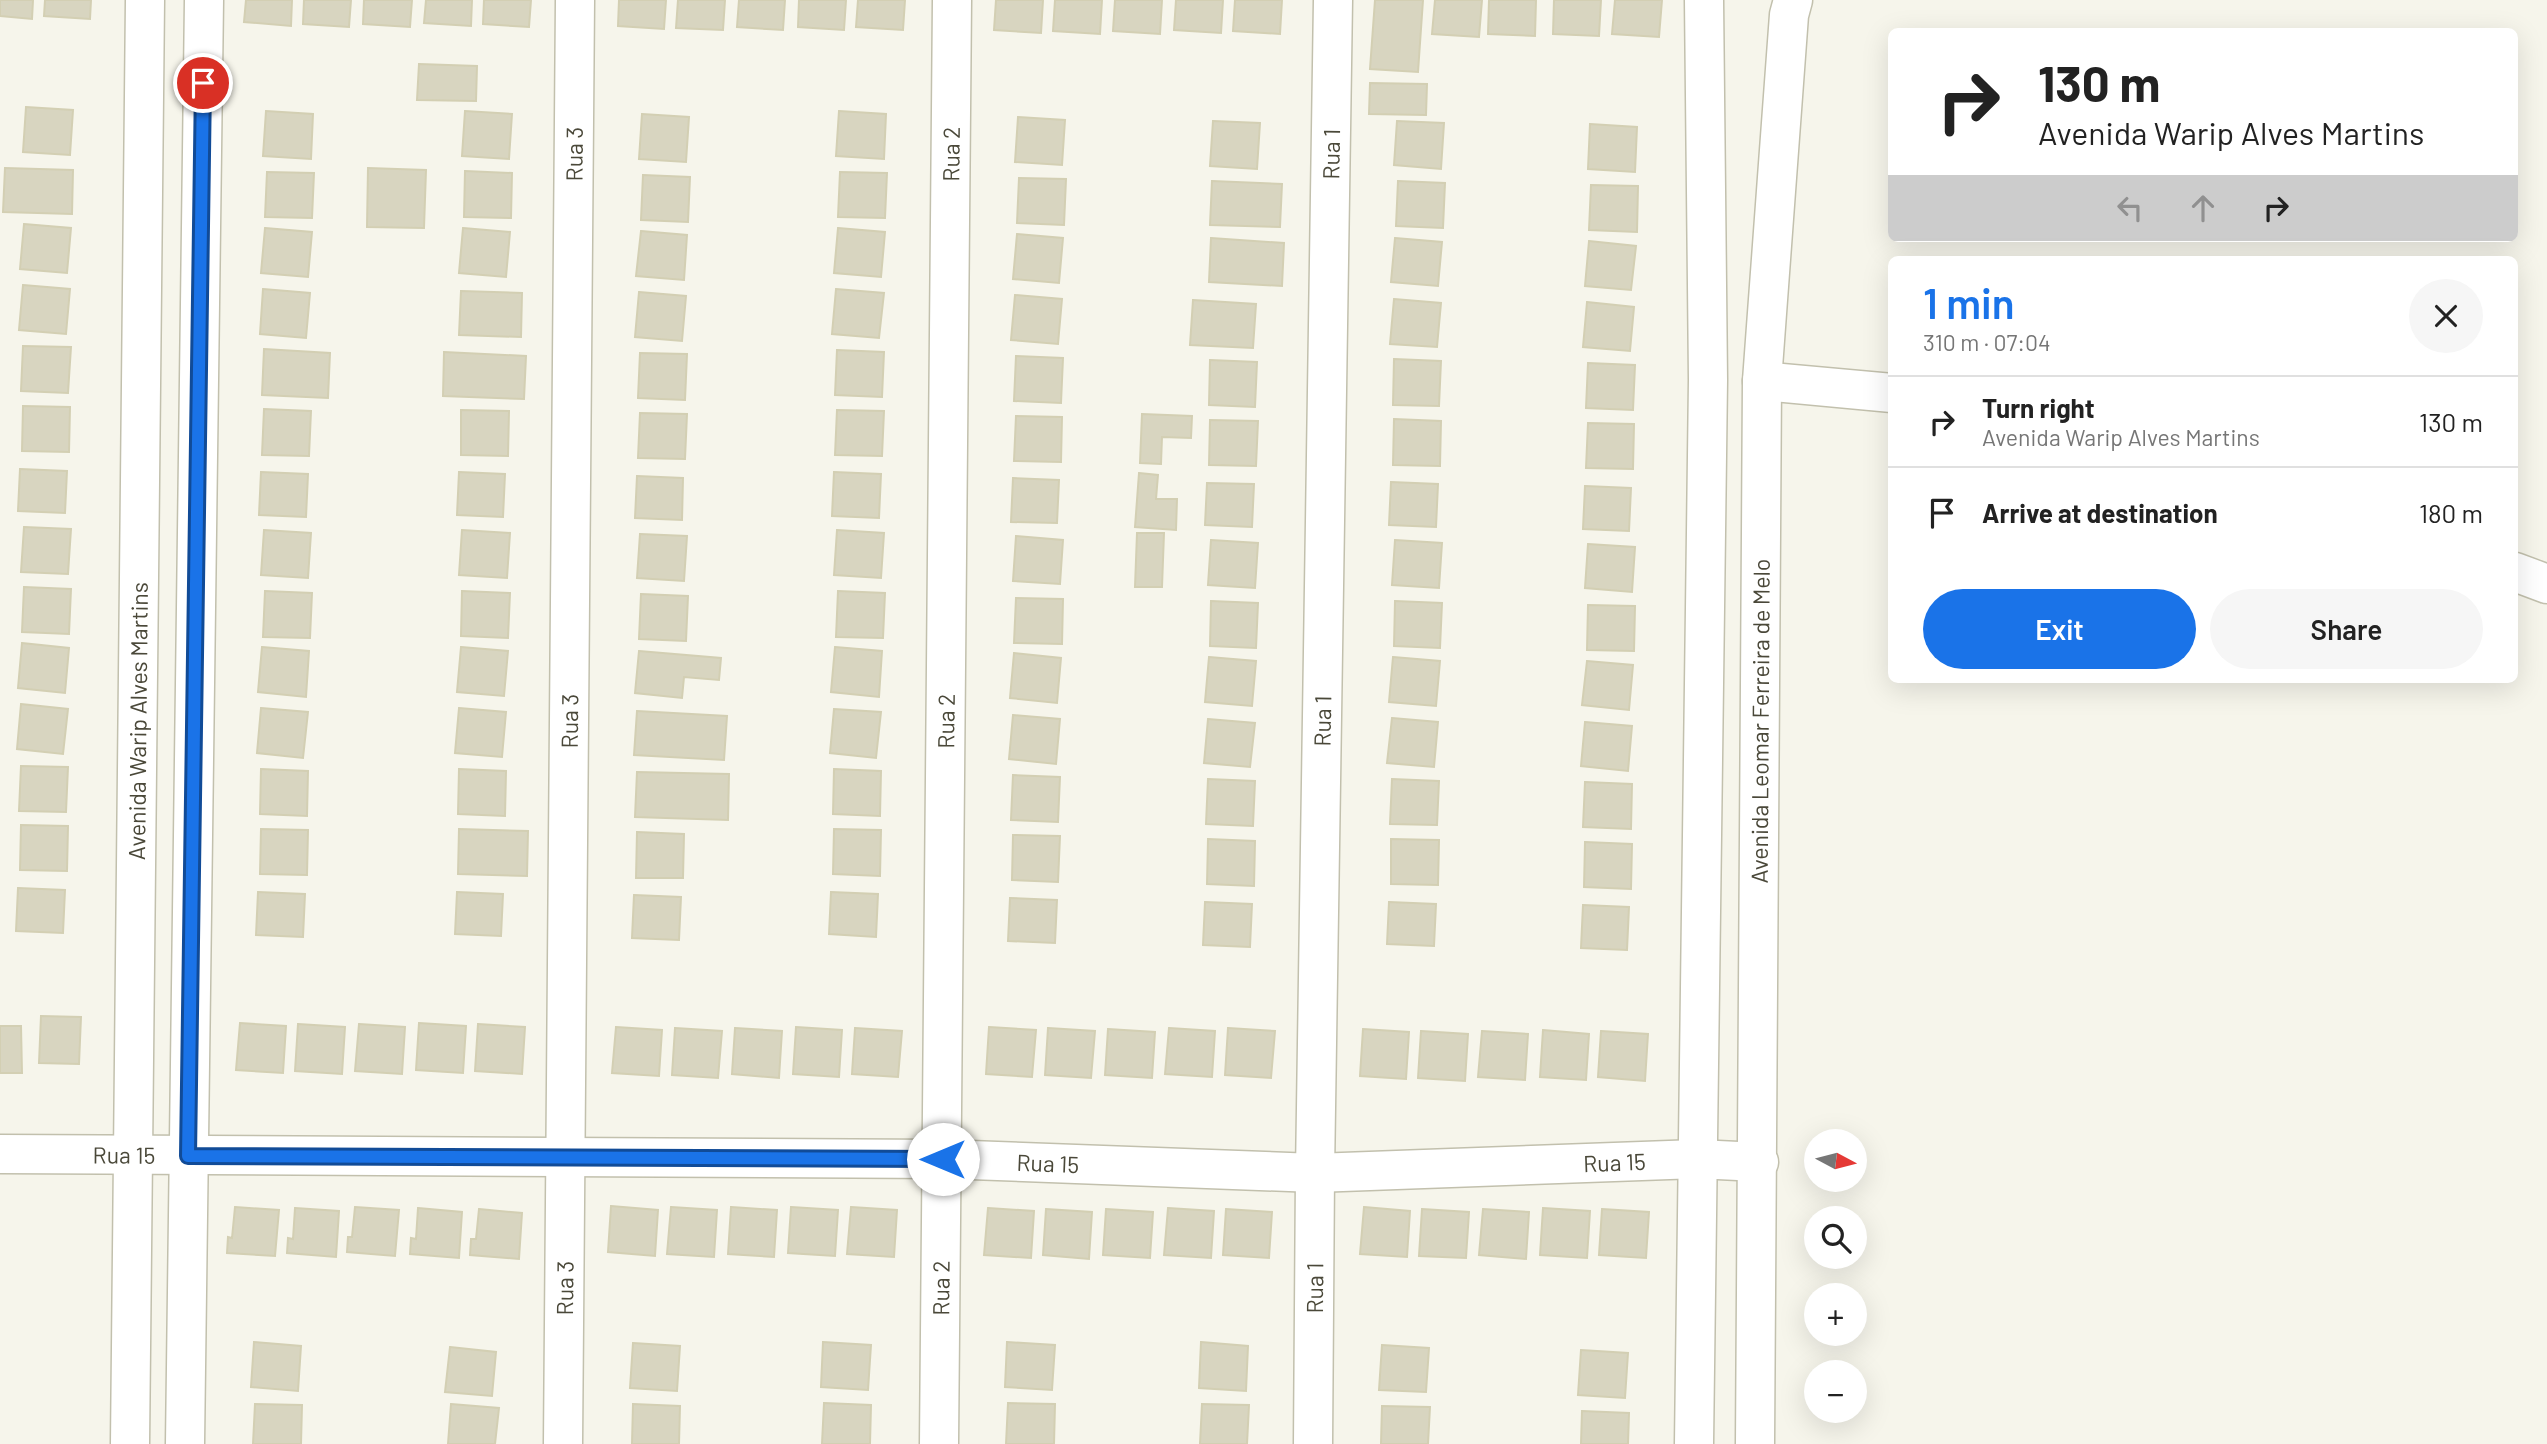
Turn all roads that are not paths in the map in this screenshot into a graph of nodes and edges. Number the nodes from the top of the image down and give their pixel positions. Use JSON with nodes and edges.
{"nodes":[{"id":1,"x":145,"y":0,"type":"edge"},
{"id":2,"x":204,"y":0,"type":"edge"},
{"id":3,"x":575,"y":0,"type":"edge"},
{"id":4,"x":952,"y":0,"type":"edge"},
{"id":5,"x":1333,"y":0,"type":"edge"},
{"id":6,"x":1704,"y":0,"type":"edge"},
{"id":7,"x":1793,"y":0,"type":"edge"},
{"id":8,"x":1762,"y":381,"type":"junction"},
{"id":9,"x":1888,"y":393,"type":"edge"},
{"id":10,"x":2518,"y":573,"type":"edge"},
{"id":11,"x":2547,"y":584,"type":"edge"},
{"id":12,"x":0,"y":1154,"type":"edge"},
{"id":13,"x":135,"y":1156,"type":"junction"},
{"id":14,"x":188,"y":1156,"type":"junction"},
{"id":15,"x":566,"y":1159,"type":"junction"},
{"id":16,"x":943,"y":1159,"type":"junction"},
{"id":17,"x":1697,"y":1159,"type":"junction"},
{"id":18,"x":1759,"y":1161,"type":"junction"},
{"id":19,"x":1315,"y":1173,"type":"junction"},
{"id":20,"x":130,"y":1444,"type":"edge"},
{"id":21,"x":185,"y":1444,"type":"edge"},
{"id":22,"x":563,"y":1444,"type":"edge"},
{"id":23,"x":939,"y":1444,"type":"edge"},
{"id":24,"x":1313,"y":1444,"type":"edge"},
{"id":25,"x":1694,"y":1444,"type":"edge"},
{"id":26,"x":1755,"y":1444,"type":"edge"}],
"edges":[{"from":1,"to":13,"type":"street","name":"Avenida Warip Alves Martins"},
{"from":2,"to":14,"type":"street"},
{"from":3,"to":15,"type":"street","name":"Rua 3"},
{"from":4,"to":16,"type":"street","name":"Rua 2"},
{"from":5,"to":19,"type":"street","name":"Rua 1"},
{"from":6,"to":17,"type":"street"},
{"from":7,"to":8,"type":"street","name":"Avenida Leomar Ferreira de Melo"},
{"from":8,"to":9,"type":"street"},
{"from":8,"to":18,"type":"street","name":"Avenida Leomar Ferreira de Melo"},
{"from":10,"to":11,"type":"street"},
{"from":12,"to":13,"type":"street","name":"Rua 15"},
{"from":13,"to":14,"type":"street","name":"Rua 15"},
{"from":13,"to":20,"type":"street","name":"Avenida Warip Alves Martins"},
{"from":14,"to":15,"type":"street","name":"Rua 15"},
{"from":14,"to":21,"type":"street"},
{"from":15,"to":16,"type":"street","name":"Rua 15"},
{"from":15,"to":22,"type":"street","name":"Rua 3"},
{"from":16,"to":19,"type":"street","name":"Rua 15"},
{"from":16,"to":23,"type":"street","name":"Rua 2"},
{"from":17,"to":18,"type":"street","name":"Rua 15"},
{"from":17,"to":19,"type":"street","name":"Rua 15"},
{"from":17,"to":25,"type":"street"},
{"from":18,"to":26,"type":"street","name":"Avenida Leomar Ferreira de Melo"},
{"from":19,"to":24,"type":"street","name":"Rua 1"}]}
